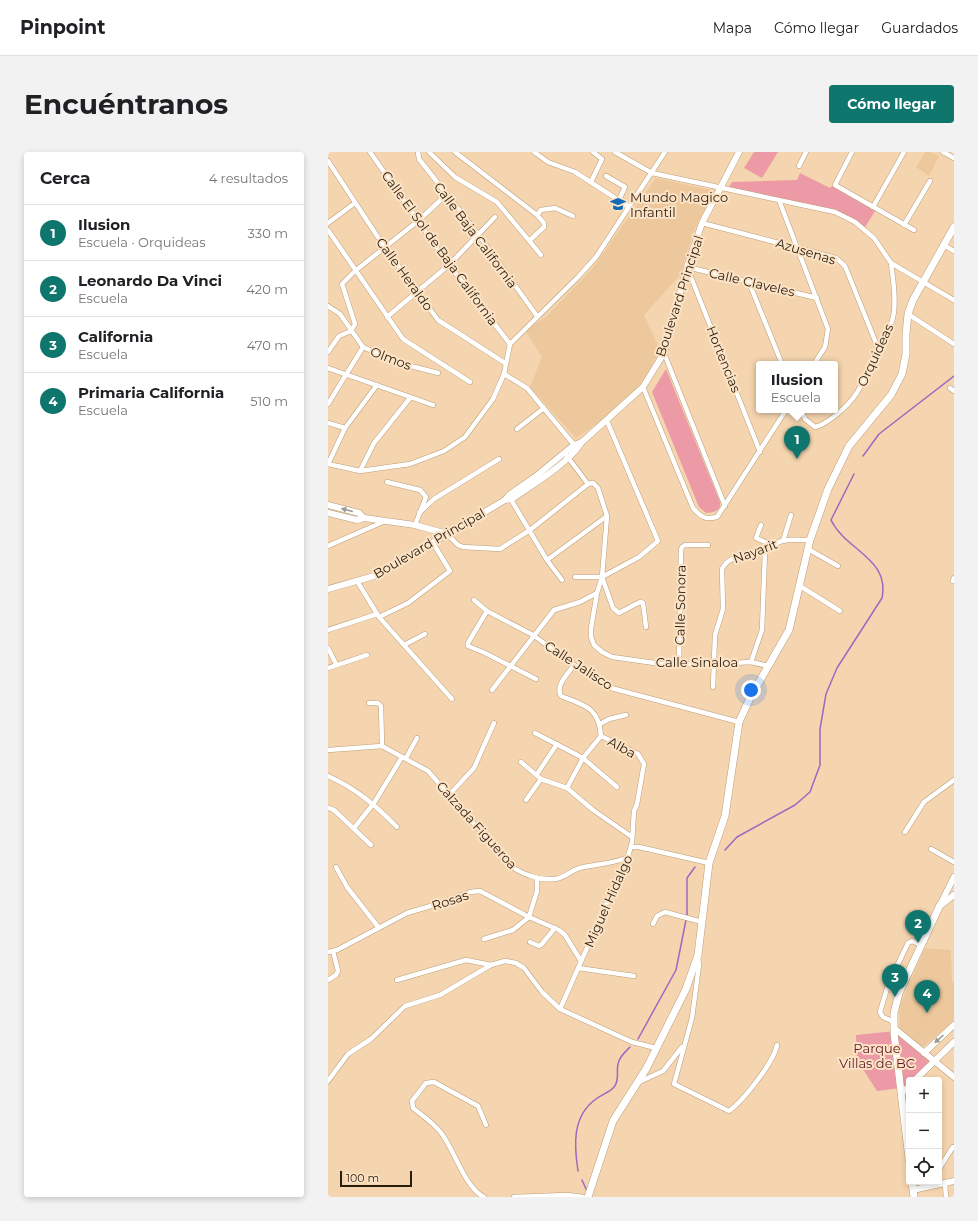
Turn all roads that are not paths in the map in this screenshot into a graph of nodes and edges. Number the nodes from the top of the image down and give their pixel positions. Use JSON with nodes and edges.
{"nodes":[{"id":1,"x":370,"y":152,"type":"edge"},
{"id":2,"x":418,"y":152,"type":"edge"},
{"id":3,"x":429,"y":152,"type":"edge"},
{"id":4,"x":455,"y":152,"type":"edge"},
{"id":5,"x":534,"y":152,"type":"edge"},
{"id":6,"x":592,"y":152,"type":"edge"},
{"id":7,"x":615,"y":152,"type":"edge"},
{"id":8,"x":665,"y":152,"type":"edge"},
{"id":9,"x":739,"y":152,"type":"edge"},
{"id":10,"x":806,"y":152,"type":"edge"},
{"id":11,"x":852,"y":152,"type":"edge"},
{"id":12,"x":904,"y":152,"type":"edge"},
{"id":13,"x":943,"y":152,"type":"edge"},
{"id":14,"x":954,"y":158,"type":"edge"},
{"id":15,"x":328,"y":161,"type":"edge"},
{"id":16,"x":798,"y":166,"type":"dead end"},
{"id":17,"x":652,"y":173,"type":"junction"},
{"id":18,"x":606,"y":176,"type":"dead end"},
{"id":19,"x":930,"y":181,"type":"dead end"},
{"id":20,"x":591,"y":182,"type":"junction"},
{"id":21,"x":721,"y":189,"type":"junction"},
{"id":22,"x":446,"y":195,"type":"junction"},
{"id":23,"x":619,"y":200,"type":"junction"},
{"id":24,"x":779,"y":200,"type":"junction"},
{"id":25,"x":355,"y":203,"type":"junction"},
{"id":26,"x":629,"y":207,"type":"junction"},
{"id":27,"x":872,"y":207,"type":"junction"},
{"id":28,"x":537,"y":215,"type":"junction"},
{"id":29,"x":495,"y":216,"type":"dead end"},
{"id":30,"x":573,"y":216,"type":"dead end"},
{"id":31,"x":418,"y":221,"type":"junction"},
{"id":32,"x":328,"y":223,"type":"edge"},
{"id":33,"x":702,"y":223,"type":"junction"},
{"id":34,"x":904,"y":225,"type":"junction"},
{"id":35,"x":954,"y":227,"type":"edge"},
{"id":36,"x":328,"y":230,"type":"edge"},
{"id":37,"x":914,"y":230,"type":"dead end"},
{"id":38,"x":478,"y":234,"type":"junction"},
{"id":39,"x":530,"y":240,"type":"junction"},
{"id":40,"x":944,"y":245,"type":"junction"},
{"id":41,"x":797,"y":247,"type":"junction"},
{"id":42,"x":385,"y":248,"type":"junction"},
{"id":43,"x":954,"y":251,"type":"edge"},
{"id":44,"x":541,"y":255,"type":"dead end"},
{"id":45,"x":891,"y":263,"type":"junction"},
{"id":46,"x":449,"y":265,"type":"junction"},
{"id":47,"x":687,"y":267,"type":"junction"},
{"id":48,"x":355,"y":271,"type":"junction"},
{"id":49,"x":748,"y":280,"type":"junction"},
{"id":50,"x":922,"y":281,"type":"junction"},
{"id":51,"x":417,"y":293,"type":"junction"},
{"id":52,"x":817,"y":298,"type":"junction"},
{"id":53,"x":954,"y":300,"type":"edge"},
{"id":54,"x":328,"y":306,"type":"edge"},
{"id":55,"x":908,"y":314,"type":"junction"},
{"id":56,"x":537,"y":316,"type":"junction"},
{"id":57,"x":387,"y":317,"type":"junction"},
{"id":58,"x":351,"y":332,"type":"junction"},
{"id":59,"x":510,"y":344,"type":"junction"},
{"id":60,"x":954,"y":344,"type":"edge"},
{"id":61,"x":364,"y":348,"type":"junction"},
{"id":62,"x":878,"y":348,"type":"junction"},
{"id":63,"x":328,"y":352,"type":"edge"},
{"id":64,"x":664,"y":353,"type":"junction"},
{"id":65,"x":781,"y":361,"type":"edge"},
{"id":66,"x":816,"y":361,"type":"edge"},
{"id":67,"x":505,"y":363,"type":"junction"},
{"id":68,"x":328,"y":368,"type":"edge"},
{"id":69,"x":438,"y":373,"type":"dead end"},
{"id":70,"x":504,"y":374,"type":"junction"},
{"id":71,"x":347,"y":376,"type":"junction"},
{"id":72,"x":470,"y":382,"type":"dead end"},
{"id":73,"x":377,"y":385,"type":"junction"},
{"id":74,"x":643,"y":387,"type":"junction"},
{"id":75,"x":410,"y":398,"type":"junction"},
{"id":76,"x":328,"y":404,"type":"edge"},
{"id":77,"x":433,"y":405,"type":"dead end"},
{"id":78,"x":544,"y":408,"type":"junction"},
{"id":79,"x":784,"y":413,"type":"edge"},
{"id":80,"x":802,"y":413,"type":"edge"},
{"id":81,"x":838,"y":413,"type":"edge"},
{"id":82,"x":838,"y":413,"type":"edge"},
{"id":83,"x":607,"y":421,"type":"junction"},
{"id":84,"x":328,"y":423,"type":"edge"},
{"id":85,"x":345,"y":428,"type":"junction"},
{"id":86,"x":517,"y":429,"type":"dead end"},
{"id":87,"x":576,"y":447,"type":"junction"},
{"id":88,"x":760,"y":452,"type":"junction"},
{"id":89,"x":567,"y":455,"type":"junction"},
{"id":90,"x":499,"y":459,"type":"dead end"},
{"id":91,"x":328,"y":464,"type":"edge"},
{"id":92,"x":360,"y":471,"type":"junction"},
{"id":93,"x":387,"y":482,"type":"dead end"},
{"id":94,"x":588,"y":484,"type":"junction"},
{"id":95,"x":508,"y":498,"type":"junction"},
{"id":96,"x":328,"y":505,"type":"edge"},
{"id":97,"x":724,"y":506,"type":"junction"},
{"id":98,"x":328,"y":513,"type":"edge"},
{"id":99,"x":419,"y":513,"type":"junction"},
{"id":100,"x":791,"y":515,"type":"dead end"},
{"id":101,"x":607,"y":516,"type":"junction"},
{"id":102,"x":364,"y":518,"type":"junction"},
{"id":103,"x":385,"y":521,"type":"junction"},
{"id":104,"x":415,"y":525,"type":"junction"},
{"id":105,"x":761,"y":525,"type":"dead end"},
{"id":106,"x":530,"y":530,"type":"junction"},
{"id":107,"x":447,"y":534,"type":"junction"},
{"id":108,"x":810,"y":540,"type":"junction"},
{"id":109,"x":783,"y":541,"type":"junction"},
{"id":110,"x":433,"y":543,"type":"junction"},
{"id":111,"x":708,"y":545,"type":"dead end"},
{"id":112,"x":772,"y":545,"type":"junction"},
{"id":113,"x":328,"y":546,"type":"edge"},
{"id":114,"x":808,"y":549,"type":"junction"},
{"id":115,"x":765,"y":551,"type":"junction"},
{"id":116,"x":546,"y":560,"type":"junction"},
{"id":117,"x":838,"y":566,"type":"dead end"},
{"id":118,"x":575,"y":577,"type":"dead end"},
{"id":119,"x":602,"y":577,"type":"junction"},
{"id":120,"x":562,"y":580,"type":"dead end"},
{"id":121,"x":357,"y":581,"type":"junction"},
{"id":122,"x":800,"y":586,"type":"junction"},
{"id":123,"x":328,"y":589,"type":"edge"},
{"id":124,"x":597,"y":593,"type":"junction"},
{"id":125,"x":474,"y":600,"type":"dead end"},
{"id":126,"x":487,"y":611,"type":"junction"},
{"id":127,"x":840,"y":611,"type":"dead end"},
{"id":128,"x":378,"y":616,"type":"junction"},
{"id":129,"x":646,"y":627,"type":"dead end"},
{"id":130,"x":328,"y":630,"type":"edge"},
{"id":131,"x":425,"y":634,"type":"dead end"},
{"id":132,"x":534,"y":635,"type":"junction"},
{"id":133,"x":404,"y":645,"type":"junction"},
{"id":134,"x":328,"y":648,"type":"edge"},
{"id":135,"x":366,"y":655,"type":"dead end"},
{"id":136,"x":751,"y":662,"type":"junction"},
{"id":137,"x":336,"y":664,"type":"junction"},
{"id":138,"x":679,"y":664,"type":"junction"},
{"id":139,"x":714,"y":664,"type":"junction"},
{"id":140,"x":574,"y":665,"type":"junction"},
{"id":141,"x":510,"y":666,"type":"junction"},
{"id":142,"x":768,"y":666,"type":"junction"},
{"id":143,"x":328,"y":668,"type":"edge"},
{"id":144,"x":536,"y":680,"type":"dead end"},
{"id":145,"x":714,"y":687,"type":"dead end"},
{"id":146,"x":492,"y":690,"type":"dead end"},
{"id":147,"x":452,"y":699,"type":"dead end"},
{"id":148,"x":369,"y":702,"type":"dead end"},
{"id":149,"x":626,"y":715,"type":"dead end"},
{"id":150,"x":739,"y":722,"type":"junction"},
{"id":151,"x":494,"y":723,"type":"dead end"},
{"id":152,"x":600,"y":724,"type":"junction"},
{"id":153,"x":535,"y":733,"type":"dead end"},
{"id":154,"x":601,"y":736,"type":"junction"},
{"id":155,"x":417,"y":738,"type":"dead end"},
{"id":156,"x":557,"y":744,"type":"junction"},
{"id":157,"x":382,"y":746,"type":"junction"},
{"id":158,"x":328,"y":750,"type":"edge"},
{"id":159,"x":404,"y":758,"type":"junction"},
{"id":160,"x":583,"y":758,"type":"junction"},
{"id":161,"x":521,"y":762,"type":"dead end"},
{"id":162,"x":644,"y":764,"type":"joint"},
{"id":163,"x":537,"y":774,"type":"junction"},
{"id":164,"x":328,"y":776,"type":"edge"},
{"id":165,"x":541,"y":779,"type":"junction"},
{"id":166,"x":954,"y":780,"type":"edge"},
{"id":167,"x":617,"y":787,"type":"dead end"},
{"id":168,"x":567,"y":788,"type":"junction"},
{"id":169,"x":449,"y":795,"type":"junction"},
{"id":170,"x":526,"y":800,"type":"dead end"},
{"id":171,"x":374,"y":803,"type":"junction"},
{"id":172,"x":328,"y":808,"type":"edge"},
{"id":173,"x":397,"y":827,"type":"dead end"},
{"id":174,"x":354,"y":828,"type":"junction"},
{"id":175,"x":905,"y":832,"type":"dead end"},
{"id":176,"x":632,"y":837,"type":"junction"},
{"id":177,"x":371,"y":845,"type":"dead end"},
{"id":178,"x":631,"y":847,"type":"junction"},
{"id":179,"x":931,"y":849,"type":"dead end"},
{"id":180,"x":626,"y":858,"type":"junction"},
{"id":181,"x":954,"y":862,"type":"edge"},
{"id":182,"x":710,"y":863,"type":"junction"},
{"id":183,"x":336,"y":867,"type":"dead end"},
{"id":184,"x":954,"y":877,"type":"edge"},
{"id":185,"x":537,"y":878,"type":"junction"},
{"id":186,"x":947,"y":892,"type":"junction"},
{"id":187,"x":953,"y":897,"type":"edge"},
{"id":188,"x":940,"y":905,"type":"junction"},
{"id":189,"x":529,"y":917,"type":"junction"},
{"id":190,"x":702,"y":922,"type":"junction"},
{"id":191,"x":653,"y":924,"type":"dead end"},
{"id":192,"x":378,"y":928,"type":"junction"},
{"id":193,"x":555,"y":928,"type":"junction"},
{"id":194,"x":484,"y":939,"type":"dead end"},
{"id":195,"x":530,"y":942,"type":"dead end"},
{"id":196,"x":921,"y":945,"type":"junction"},
{"id":197,"x":330,"y":951,"type":"edge"},
{"id":198,"x":698,"y":955,"type":"junction"},
{"id":199,"x":581,"y":961,"type":"junction"},
{"id":200,"x":491,"y":965,"type":"junction"},
{"id":201,"x":578,"y":968,"type":"junction"},
{"id":202,"x":634,"y":976,"type":"dead end"},
{"id":203,"x":328,"y":980,"type":"edge"},
{"id":204,"x":397,"y":980,"type":"dead end"},
{"id":205,"x":560,"y":1009,"type":"junction"},
{"id":206,"x":894,"y":1025,"type":"junction"},
{"id":207,"x":954,"y":1025,"type":"edge"},
{"id":208,"x":954,"y":1042,"type":"edge"},
{"id":209,"x":684,"y":1044,"type":"junction"},
{"id":210,"x":777,"y":1045,"type":"dead end"},
{"id":211,"x":656,"y":1048,"type":"junction"},
{"id":212,"x":951,"y":1048,"type":"edge"},
{"id":213,"x":924,"y":1053,"type":"junction"},
{"id":214,"x":935,"y":1060,"type":"junction"},
{"id":215,"x":918,"y":1077,"type":"edge"},
{"id":216,"x":954,"y":1077,"type":"edge"},
{"id":217,"x":328,"y":1081,"type":"edge"},
{"id":218,"x":639,"y":1082,"type":"junction"},
{"id":219,"x":906,"y":1089,"type":"edge"},
{"id":220,"x":901,"y":1094,"type":"junction"},
{"id":221,"x":906,"y":1120,"type":"edge"},
{"id":222,"x":486,"y":1125,"type":"dead end"},
{"id":223,"x":953,"y":1148,"type":"edge"},
{"id":224,"x":942,"y":1164,"type":"edge"},
{"id":225,"x":954,"y":1181,"type":"edge"},
{"id":226,"x":945,"y":1184,"type":"joint"},
{"id":227,"x":928,"y":1185,"type":"edge"},
{"id":228,"x":913,"y":1193,"type":"edge"},
{"id":229,"x":484,"y":1197,"type":"edge"},
{"id":230,"x":514,"y":1197,"type":"edge"},
{"id":231,"x":528,"y":1197,"type":"edge"},
{"id":232,"x":583,"y":1197,"type":"edge"},
{"id":233,"x":588,"y":1197,"type":"edge"},
{"id":234,"x":946,"y":1197,"type":"edge"}],
"edges":[{"from":1,"to":31,"type":"street","name":"Calle El Sol de Baja California"},
{"from":2,"to":22,"type":"street","name":"Calle Baja California"},
{"from":3,"to":39,"type":"street"},
{"from":4,"to":28,"type":"street"},
{"from":5,"to":20,"type":"street"},
{"from":6,"to":20,"type":"street"},
{"from":7,"to":17,"type":"street"},
{"from":8,"to":17,"type":"street"},
{"from":9,"to":21,"type":"street","name":"Boulevard Principal"},
{"from":10,"to":16,"type":"street"},
{"from":11,"to":27,"type":"street"},
{"from":12,"to":27,"type":"street"},
{"from":13,"to":14,"type":"street"},
{"from":15,"to":25,"type":"street","name":"Calle Heraldo"},
{"from":17,"to":21,"type":"street"},
{"from":17,"to":26,"type":"street"},
{"from":18,"to":23,"type":"street"},
{"from":19,"to":34,"type":"street"},
{"from":20,"to":23,"type":"street"},
{"from":21,"to":24,"type":"street"},
{"from":21,"to":33,"type":"street","name":"Boulevard Principal"},
{"from":22,"to":31,"type":"street"},
{"from":22,"to":38,"type":"street","name":"Calle Baja California"},
{"from":23,"to":26,"type":"street"},
{"from":24,"to":41,"type":"street"},
{"from":24,"to":45,"type":"street"},
{"from":25,"to":32,"type":"street"},
{"from":25,"to":42,"type":"street","name":"Calle Heraldo"},
{"from":26,"to":56,"type":"street"},
{"from":27,"to":34,"type":"street"},
{"from":28,"to":30,"type":"street"},
{"from":28,"to":39,"type":"street"},
{"from":29,"to":38,"type":"street"},
{"from":31,"to":42,"type":"street"},
{"from":31,"to":46,"type":"street","name":"Calle El Sol de Baja California"},
{"from":33,"to":41,"type":"street","name":"Azusenas"},
{"from":33,"to":47,"type":"street","name":"Boulevard Principal"},
{"from":34,"to":37,"type":"street"},
{"from":35,"to":40,"type":"main road"},
{"from":36,"to":48,"type":"street"},
{"from":38,"to":46,"type":"street"},
{"from":38,"to":56,"type":"street","name":"Calle Baja California"},
{"from":39,"to":44,"type":"street"},
{"from":40,"to":43,"type":"street"},
{"from":40,"to":50,"type":"main road"},
{"from":41,"to":52,"type":"street"},
{"from":41,"to":62,"type":"street","name":"Azusenas"},
{"from":42,"to":48,"type":"street"},
{"from":42,"to":51,"type":"street","name":"Calle Heraldo"},
{"from":45,"to":50,"type":"street"},
{"from":45,"to":62,"type":"street","name":"Orquideas"},
{"from":46,"to":51,"type":"street"},
{"from":46,"to":59,"type":"street","name":"Calle El Sol de Baja California"},
{"from":47,"to":49,"type":"street","name":"Calle Claveles"},
{"from":47,"to":64,"type":"street","name":"Boulevard Principal"},
{"from":47,"to":88,"type":"street","name":"Hortencias"},
{"from":48,"to":57,"type":"street"},
{"from":48,"to":58,"type":"street"},
{"from":49,"to":52,"type":"street","name":"Calle Claveles"},
{"from":49,"to":65,"type":"street"},
{"from":50,"to":53,"type":"street"},
{"from":50,"to":55,"type":"main road"},
{"from":51,"to":57,"type":"street"},
{"from":51,"to":67,"type":"street","name":"Calle Heraldo"},
{"from":52,"to":66,"type":"street"},
{"from":54,"to":58,"type":"street","name":"Olmos"},
{"from":55,"to":60,"type":"street"},
{"from":55,"to":108,"type":"main road"},
{"from":56,"to":59,"type":"street"},
{"from":57,"to":72,"type":"street"},
{"from":58,"to":61,"type":"street","name":"Olmos"},
{"from":58,"to":63,"type":"street"},
{"from":59,"to":67,"type":"street"},
{"from":61,"to":69,"type":"street","name":"Olmos"},
{"from":61,"to":71,"type":"street"},
{"from":62,"to":81,"type":"street","name":"Orquideas"},
{"from":64,"to":74,"type":"street","name":"Boulevard Principal"},
{"from":64,"to":97,"type":"street"},
{"from":67,"to":70,"type":"street"},
{"from":68,"to":71,"type":"street"},
{"from":70,"to":78,"type":"street"},
{"from":70,"to":92,"type":"street"},
{"from":71,"to":73,"type":"street"},
{"from":71,"to":76,"type":"street"},
{"from":73,"to":75,"type":"street"},
{"from":73,"to":85,"type":"street"},
{"from":74,"to":83,"type":"street","name":"Boulevard Principal"},
{"from":74,"to":97,"type":"street"},
{"from":75,"to":77,"type":"street"},
{"from":75,"to":92,"type":"street"},
{"from":78,"to":86,"type":"street"},
{"from":78,"to":87,"type":"street"},
{"from":79,"to":88,"type":"street"},
{"from":80,"to":82,"type":"street","name":"Orquideas"},
{"from":83,"to":87,"type":"street","name":"Boulevard Principal"},
{"from":83,"to":119,"type":"street"},
{"from":84,"to":85,"type":"street"},
{"from":85,"to":91,"type":"street"},
{"from":87,"to":89,"type":"street","name":"Boulevard Principal"},
{"from":88,"to":97,"type":"street"},
{"from":89,"to":94,"type":"street"},
{"from":89,"to":95,"type":"street","name":"Boulevard Principal"},
{"from":90,"to":99,"type":"street"},
{"from":91,"to":92,"type":"street"},
{"from":93,"to":99,"type":"street"},
{"from":94,"to":101,"type":"street"},
{"from":94,"to":106,"type":"street"},
{"from":95,"to":106,"type":"street"},
{"from":95,"to":107,"type":"street","name":"Boulevard Principal"},
{"from":102,"to":96,"type":"street","one_way":true},
{"from":98,"to":102,"type":"street"},
{"from":99,"to":104,"type":"street"},
{"from":100,"to":109,"type":"street"},
{"from":101,"to":116,"type":"street"},
{"from":101,"to":119,"type":"street","name":"Calle Sinaloa"},
{"from":102,"to":103,"type":"street"},
{"from":103,"to":104,"type":"street"},
{"from":103,"to":113,"type":"street"},
{"from":104,"to":107,"type":"street"},
{"from":105,"to":112,"type":"street"},
{"from":106,"to":107,"type":"street"},
{"from":106,"to":116,"type":"street"},
{"from":107,"to":110,"type":"street","name":"Boulevard Principal"},
{"from":108,"to":109,"type":"street","name":"Nayarit"},
{"from":108,"to":114,"type":"main road"},
{"from":109,"to":112,"type":"street","name":"Nayarit"},
{"from":110,"to":121,"type":"street","name":"Boulevard Principal"},
{"from":110,"to":128,"type":"street"},
{"from":111,"to":138,"type":"street","name":"Calle Sonora"},
{"from":112,"to":115,"type":"street","name":"Nayarit"},
{"from":114,"to":117,"type":"street"},
{"from":114,"to":122,"type":"main road"},
{"from":115,"to":136,"type":"street"},
{"from":115,"to":139,"type":"street","name":"Nayarit"},
{"from":116,"to":120,"type":"street"},
{"from":118,"to":119,"type":"street"},
{"from":119,"to":124,"type":"street","name":"Calle Sinaloa"},
{"from":119,"to":129,"type":"street"},
{"from":121,"to":123,"type":"street","name":"Boulevard Principal"},
{"from":121,"to":128,"type":"street"},
{"from":122,"to":127,"type":"street"},
{"from":122,"to":142,"type":"main road"},
{"from":124,"to":132,"type":"street"},
{"from":124,"to":138,"type":"street","name":"Calle Sinaloa"},
{"from":125,"to":126,"type":"street","name":"Calle Jalisco"},
{"from":126,"to":132,"type":"street","name":"Calle Jalisco"},
{"from":126,"to":141,"type":"street"},
{"from":128,"to":130,"type":"street"},
{"from":128,"to":133,"type":"street"},
{"from":131,"to":133,"type":"street"},
{"from":132,"to":140,"type":"street","name":"Calle Jalisco"},
{"from":132,"to":141,"type":"street"},
{"from":133,"to":147,"type":"street"},
{"from":134,"to":137,"type":"street"},
{"from":135,"to":137,"type":"street"},
{"from":136,"to":139,"type":"street","name":"Calle Sinaloa"},
{"from":136,"to":142,"type":"street","name":"Calle Sinaloa"},
{"from":137,"to":143,"type":"street"},
{"from":138,"to":139,"type":"street","name":"Calle Sinaloa"},
{"from":139,"to":145,"type":"street"},
{"from":140,"to":150,"type":"street","name":"Calle Jalisco"},
{"from":140,"to":152,"type":"street"},
{"from":141,"to":144,"type":"street"},
{"from":141,"to":146,"type":"street"},
{"from":142,"to":150,"type":"main road"},
{"from":148,"to":157,"type":"street"},
{"from":149,"to":152,"type":"street"},
{"from":150,"to":182,"type":"main road"},
{"from":151,"to":169,"type":"street"},
{"from":152,"to":154,"type":"street"},
{"from":153,"to":156,"type":"street"},
{"from":154,"to":160,"type":"street","name":"Alba"},
{"from":154,"to":162,"type":"street","name":"Alba"},
{"from":155,"to":159,"type":"street"},
{"from":156,"to":160,"type":"street"},
{"from":156,"to":163,"type":"street"},
{"from":157,"to":158,"type":"street"},
{"from":157,"to":159,"type":"street","name":"Calzada Figueroa"},
{"from":159,"to":169,"type":"street","name":"Calzada Figueroa"},
{"from":159,"to":171,"type":"street"},
{"from":160,"to":167,"type":"street"},
{"from":160,"to":168,"type":"street","name":"Alba"},
{"from":161,"to":163,"type":"street"},
{"from":162,"to":176,"type":"street","name":"Miguel Hidalgo"},
{"from":163,"to":165,"type":"street"},
{"from":164,"to":171,"type":"street"},
{"from":165,"to":168,"type":"street"},
{"from":165,"to":170,"type":"street"},
{"from":166,"to":175,"type":"street"},
{"from":168,"to":176,"type":"street"},
{"from":169,"to":185,"type":"street","name":"Calzada Figueroa"},
{"from":171,"to":173,"type":"street"},
{"from":171,"to":174,"type":"street"},
{"from":172,"to":174,"type":"street"},
{"from":174,"to":177,"type":"street"},
{"from":176,"to":178,"type":"street","name":"Miguel Hidalgo"},
{"from":178,"to":180,"type":"street","name":"Miguel Hidalgo"},
{"from":178,"to":182,"type":"street"},
{"from":179,"to":181,"type":"street"},
{"from":180,"to":185,"type":"street","name":"Calzada Figueroa"},
{"from":180,"to":199,"type":"street","name":"Miguel Hidalgo"},
{"from":182,"to":190,"type":"main road"},
{"from":183,"to":192,"type":"street"},
{"from":184,"to":186,"type":"street"},
{"from":185,"to":189,"type":"street"},
{"from":186,"to":187,"type":"street"},
{"from":186,"to":188,"type":"street"},
{"from":187,"to":188,"type":"street"},
{"from":188,"to":196,"type":"main road"},
{"from":189,"to":192,"type":"street","name":"Rosas"},
{"from":189,"to":193,"type":"street","name":"Rosas"},
{"from":189,"to":194,"type":"street"},
{"from":190,"to":191,"type":"street"},
{"from":190,"to":198,"type":"main road"},
{"from":192,"to":197,"type":"street","name":"Rosas"},
{"from":193,"to":195,"type":"street"},
{"from":193,"to":199,"type":"street","name":"Rosas"},
{"from":196,"to":206,"type":"main road"},
{"from":196,"to":206,"type":"street"},
{"from":197,"to":203,"type":"street"},
{"from":198,"to":209,"type":"street"},
{"from":198,"to":211,"type":"main road"},
{"from":199,"to":201,"type":"street","name":"Miguel Hidalgo"},
{"from":200,"to":204,"type":"street"},
{"from":200,"to":205,"type":"street"},
{"from":200,"to":217,"type":"street"},
{"from":201,"to":202,"type":"street"},
{"from":201,"to":205,"type":"street","name":"Miguel Hidalgo"},
{"from":205,"to":211,"type":"street"},
{"from":206,"to":213,"type":"street"},
{"from":206,"to":220,"type":"main road"},
{"from":207,"to":213,"type":"street","one_way":true},
{"from":208,"to":212,"type":"street"},
{"from":209,"to":210,"type":"street"},
{"from":209,"to":218,"type":"street"},
{"from":211,"to":218,"type":"main road"},
{"from":212,"to":214,"type":"street"},
{"from":213,"to":214,"type":"street"},
{"from":214,"to":215,"type":"street"},
{"from":214,"to":216,"type":"street"},
{"from":218,"to":233,"type":"main road"},
{"from":219,"to":220,"type":"street"},
{"from":220,"to":221,"type":"main road"},
{"from":222,"to":229,"type":"street"},
{"from":223,"to":224,"type":"street"},
{"from":225,"to":226,"type":"street"},
{"from":226,"to":234,"type":"street"},
{"from":227,"to":228,"type":"street"},
{"from":230,"to":231,"type":"street"},
{"from":231,"to":232,"type":"street"}]}
